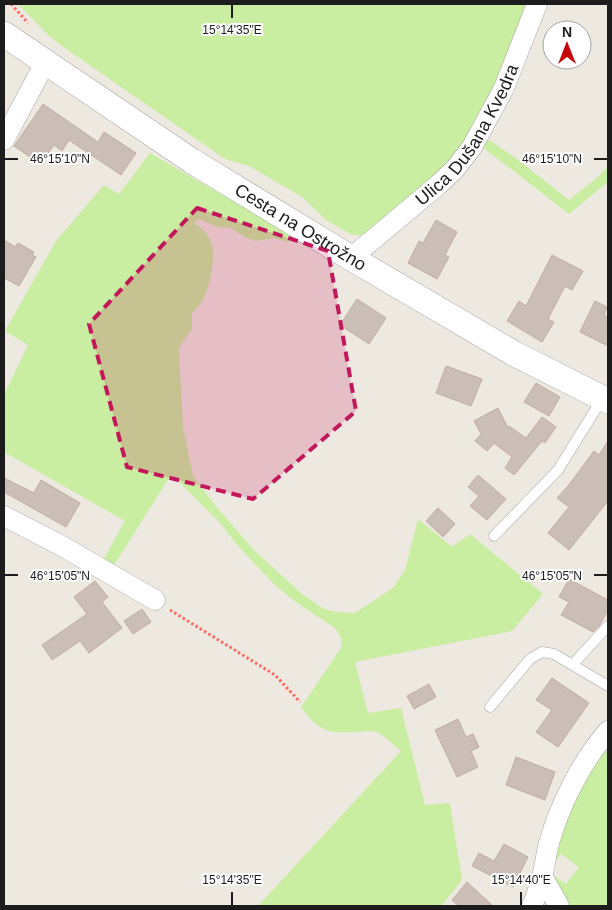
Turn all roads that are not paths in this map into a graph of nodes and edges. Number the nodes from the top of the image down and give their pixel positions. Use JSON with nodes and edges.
{"nodes":[{"id":1,"x":537,"y":4,"type":"edge"},
{"id":2,"x":4,"y":34,"type":"edge"},
{"id":3,"x":45,"y":63,"type":"junction"},
{"id":4,"x":4,"y":140,"type":"edge"},
{"id":5,"x":360,"y":251,"type":"junction"},
{"id":6,"x":606,"y":399,"type":"edge"},
{"id":7,"x":4,"y":516,"type":"edge"},
{"id":8,"x":494,"y":536,"type":"dead end"},
{"id":9,"x":155,"y":600,"type":"road end"},
{"id":10,"x":608,"y":626,"type":"edge"},
{"id":11,"x":573,"y":664,"type":"junction"},
{"id":12,"x":608,"y":686,"type":"edge"},
{"id":13,"x":490,"y":707,"type":"dead end"},
{"id":14,"x":608,"y":731,"type":"edge"},
{"id":15,"x":542,"y":876,"type":"junction"},
{"id":16,"x":532,"y":906,"type":"edge"},
{"id":17,"x":559,"y":906,"type":"edge"}],
"edges":[{"from":1,"to":5,"type":"street","name":"Ulica Dušana Kvedra"},
{"from":2,"to":3,"type":"street","name":"Cesta na Ostrožno"},
{"from":3,"to":4,"type":"street"},
{"from":3,"to":5,"type":"street","name":"Cesta na Ostrožno"},
{"from":5,"to":6,"type":"street","name":"Cesta na Ostrožno"},
{"from":6,"to":8,"type":"lane"},
{"from":7,"to":9,"type":"street"},
{"from":10,"to":11,"type":"lane"},
{"from":11,"to":12,"type":"lane"},
{"from":11,"to":13,"type":"lane"},
{"from":14,"to":15,"type":"street"},
{"from":15,"to":16,"type":"street"},
{"from":15,"to":17,"type":"street"}]}
